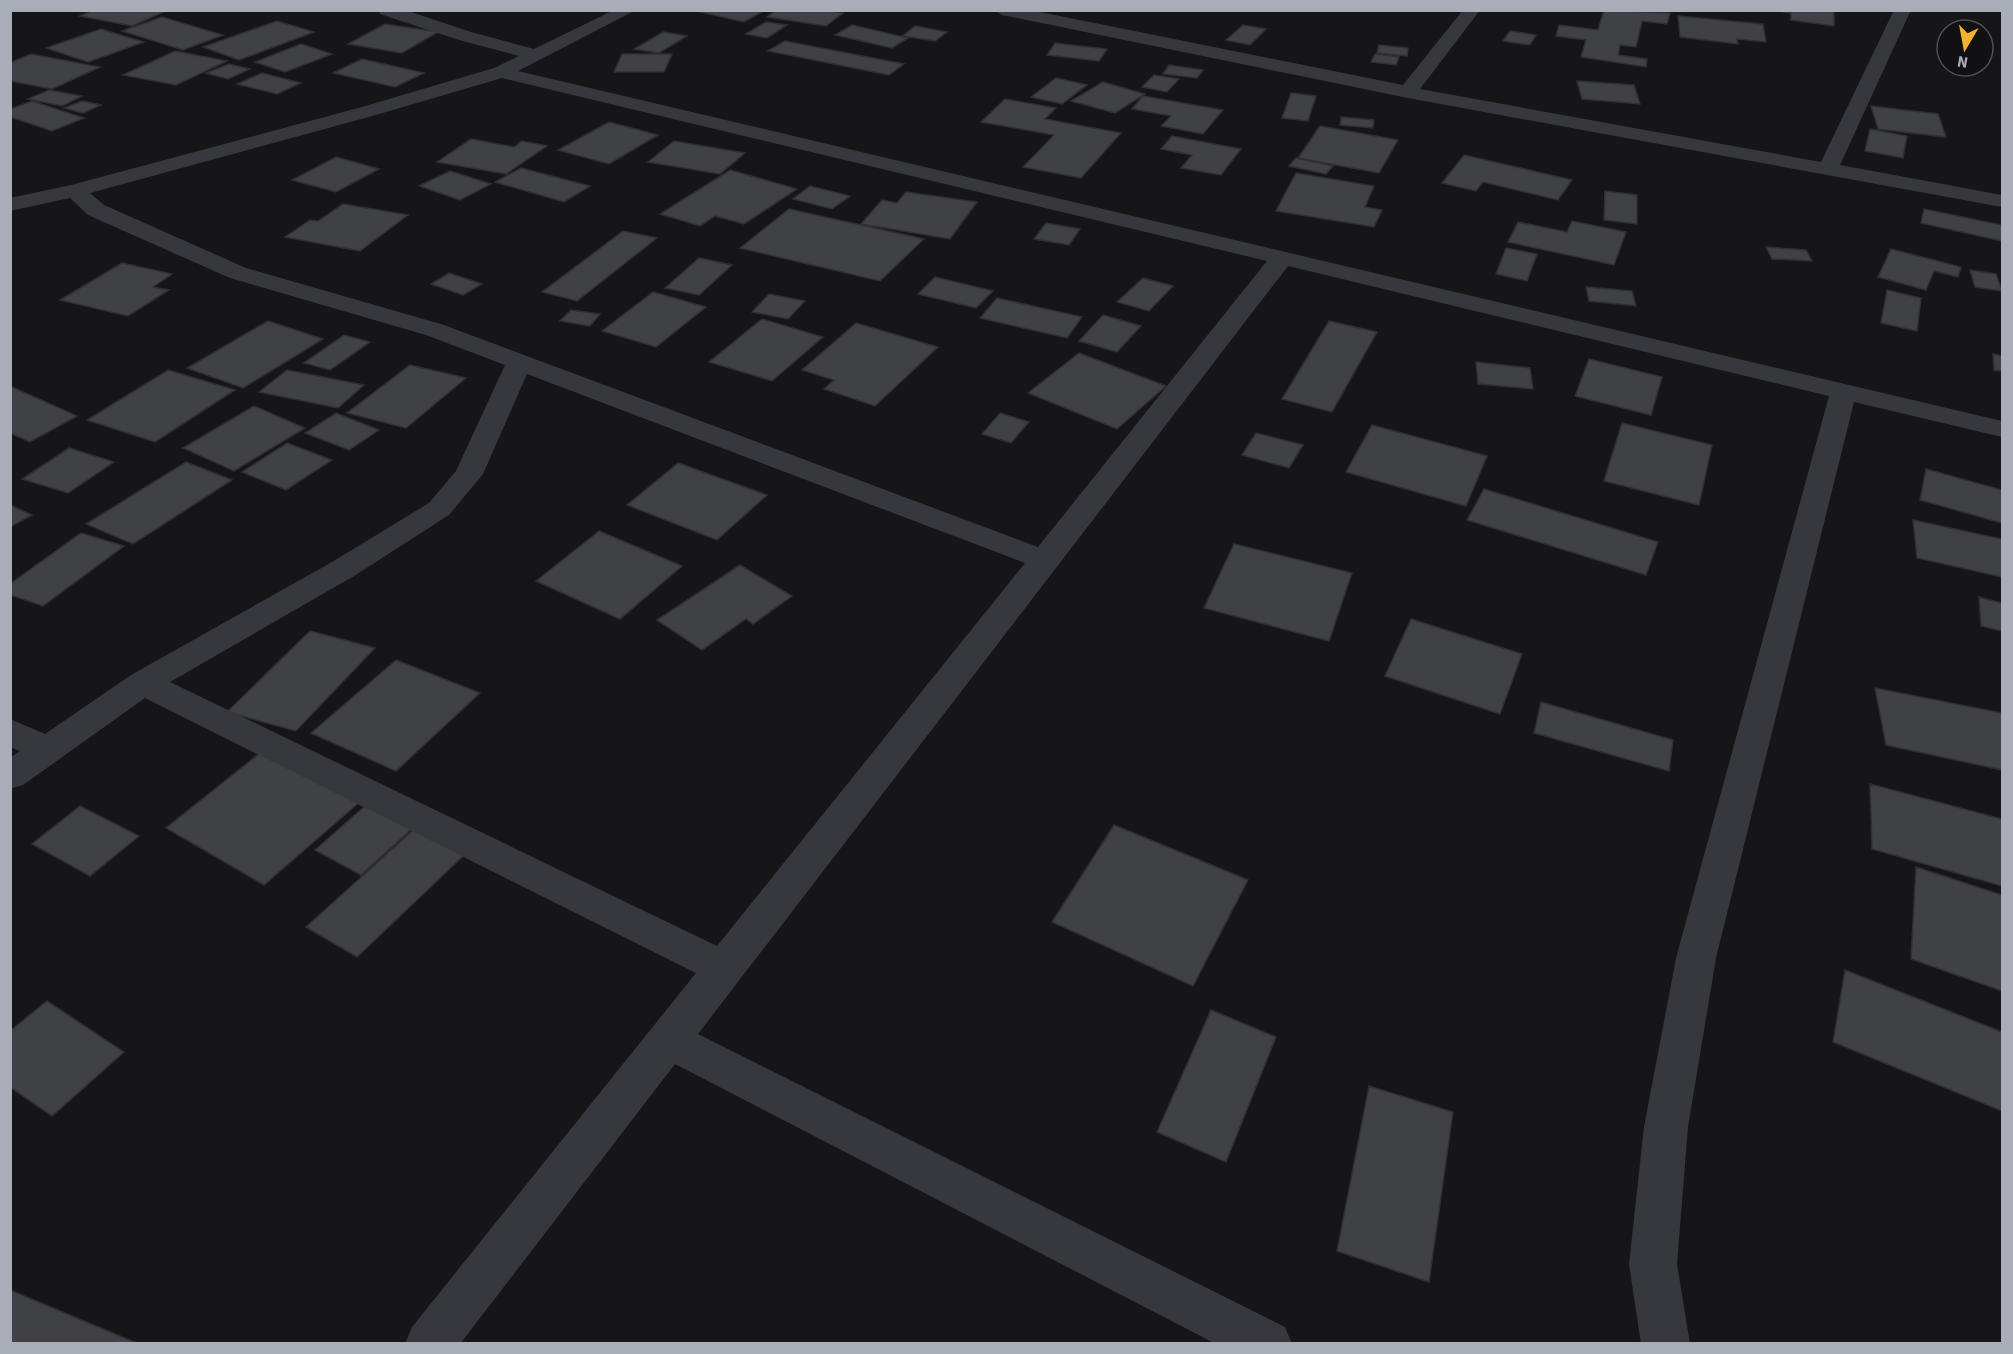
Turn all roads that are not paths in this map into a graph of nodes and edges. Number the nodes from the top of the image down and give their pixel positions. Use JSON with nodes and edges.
{"nodes":[{"id":1,"x":386,"y":10,"type":"edge"},
{"id":2,"x":628,"y":10,"type":"edge"},
{"id":3,"x":1002,"y":10,"type":"edge"},
{"id":4,"x":1083,"y":10,"type":"edge"},
{"id":5,"x":1472,"y":10,"type":"edge"},
{"id":6,"x":1903,"y":10,"type":"edge"},
{"id":7,"x":1066,"y":23,"type":"junction"},
{"id":8,"x":536,"y":55,"type":"junction"},
{"id":9,"x":501,"y":72,"type":"junction"},
{"id":10,"x":1408,"y":92,"type":"junction"},
{"id":11,"x":1828,"y":169,"type":"junction"},
{"id":12,"x":74,"y":191,"type":"junction"},
{"id":13,"x":2002,"y":201,"type":"edge"},
{"id":14,"x":10,"y":205,"type":"edge"},
{"id":15,"x":1282,"y":258,"type":"junction"},
{"id":16,"x":520,"y":361,"type":"junction"},
{"id":17,"x":1843,"y":392,"type":"junction"},
{"id":18,"x":2002,"y":429,"type":"edge"},
{"id":19,"x":1045,"y":560,"type":"junction"},
{"id":20,"x":143,"y":683,"type":"junction"},
{"id":21,"x":10,"y":731,"type":"edge"},
{"id":22,"x":47,"y":750,"type":"junction"},
{"id":23,"x":10,"y":776,"type":"edge"},
{"id":24,"x":724,"y":968,"type":"junction"},
{"id":25,"x":668,"y":1040,"type":"junction"},
{"id":26,"x":429,"y":1344,"type":"edge"},
{"id":27,"x":1268,"y":1344,"type":"edge"},
{"id":28,"x":1666,"y":1344,"type":"edge"}],
"edges":[{"from":1,"to":8,"type":"street"},
{"from":2,"to":8,"type":"street"},
{"from":3,"to":7,"type":"street"},
{"from":4,"to":7,"type":"street"},
{"from":5,"to":10,"type":"street"},
{"from":6,"to":11,"type":"street"},
{"from":7,"to":10,"type":"street"},
{"from":8,"to":9,"type":"street"},
{"from":9,"to":12,"type":"street"},
{"from":9,"to":15,"type":"street"},
{"from":10,"to":11,"type":"street"},
{"from":11,"to":13,"type":"street"},
{"from":12,"to":14,"type":"street"},
{"from":12,"to":16,"type":"street"},
{"from":15,"to":17,"type":"street"},
{"from":15,"to":19,"type":"street"},
{"from":16,"to":19,"type":"street"},
{"from":16,"to":20,"type":"street"},
{"from":17,"to":18,"type":"street"},
{"from":17,"to":28,"type":"street"},
{"from":19,"to":24,"type":"street"},
{"from":20,"to":22,"type":"street"},
{"from":20,"to":24,"type":"street"},
{"from":21,"to":22,"type":"street"},
{"from":22,"to":23,"type":"street"},
{"from":24,"to":25,"type":"street"},
{"from":25,"to":26,"type":"street"},
{"from":25,"to":27,"type":"street"}]}
